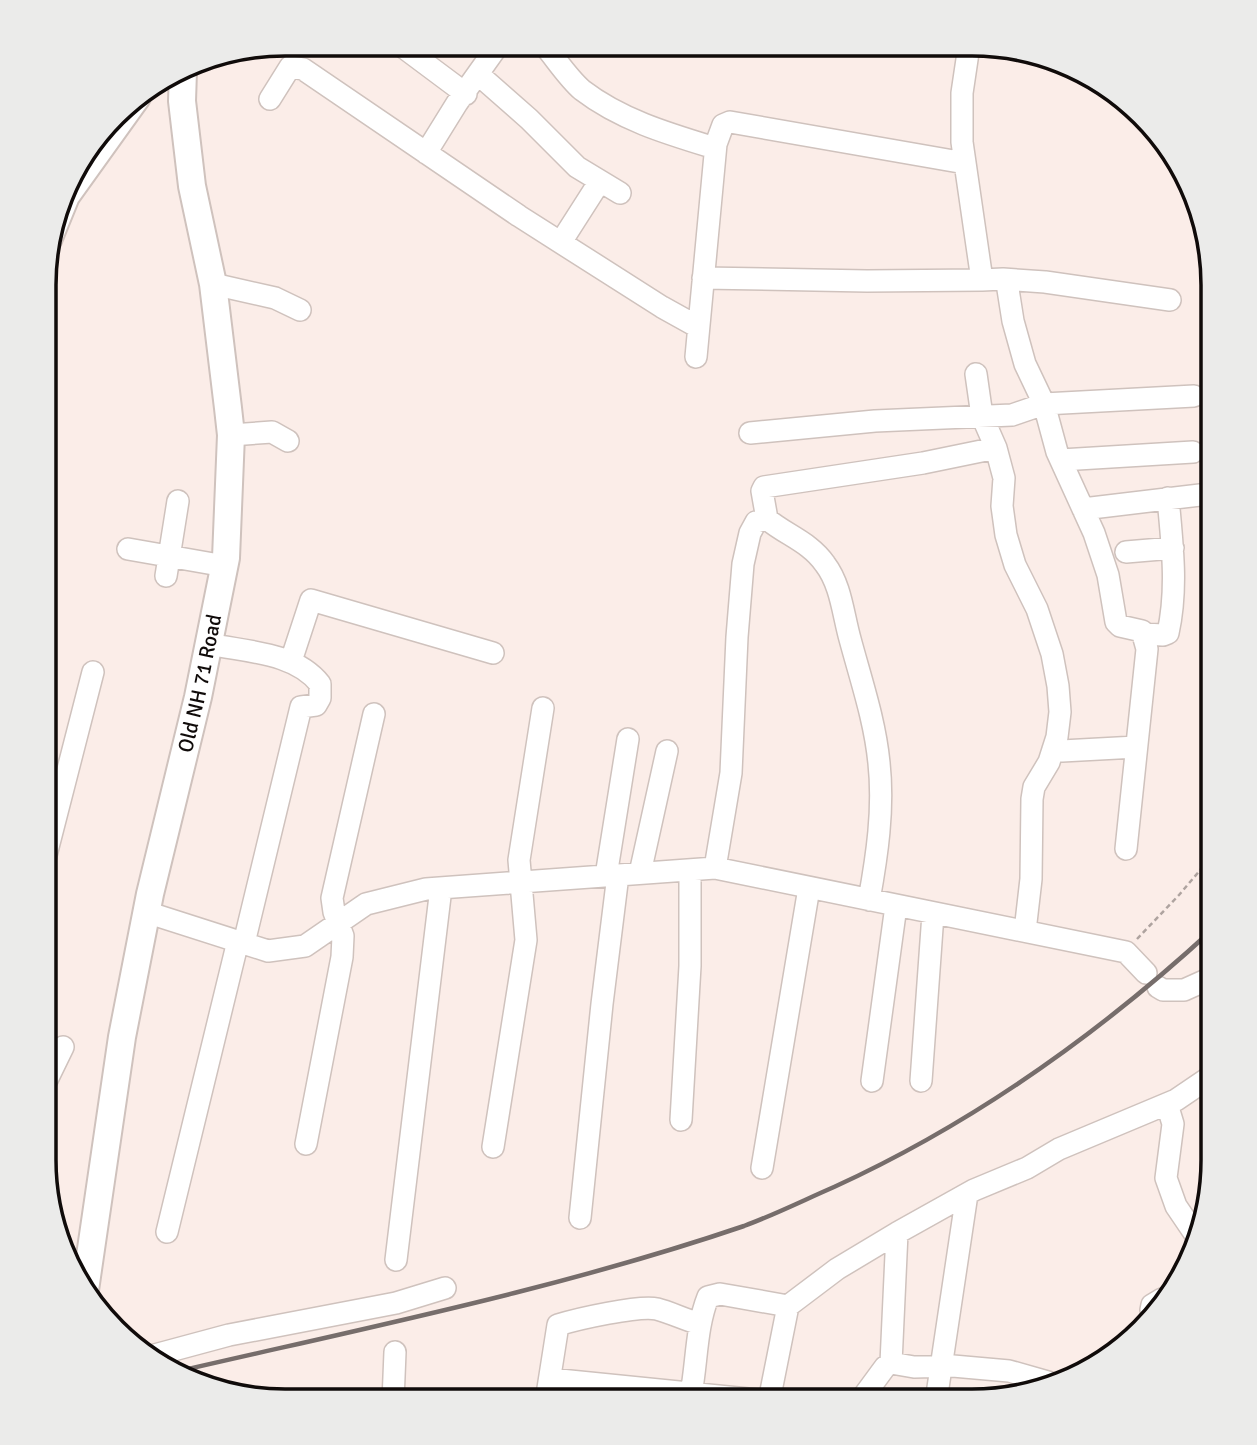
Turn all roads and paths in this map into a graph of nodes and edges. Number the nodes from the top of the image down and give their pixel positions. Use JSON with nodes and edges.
{"nodes":[{"id":1,"x":415,"y":56,"type":"edge"},
{"id":2,"x":491,"y":56,"type":"edge"},
{"id":3,"x":554,"y":56,"type":"edge"},
{"id":4,"x":968,"y":56,"type":"edge"},
{"id":5,"x":479,"y":75,"type":"junction"},
{"id":6,"x":183,"y":80,"type":"edge"},
{"id":7,"x":466,"y":94,"type":"junction"},
{"id":8,"x":270,"y":99,"type":"dead end"},
{"id":9,"x":715,"y":148,"type":"junction"},
{"id":10,"x":426,"y":153,"type":"junction"},
{"id":11,"x":965,"y":163,"type":"junction"},
{"id":12,"x":600,"y":181,"type":"junction"},
{"id":13,"x":620,"y":193,"type":"dead end"},
{"id":14,"x":561,"y":242,"type":"junction"},
{"id":15,"x":703,"y":278,"type":"junction"},
{"id":16,"x":1003,"y":279,"type":"junction"},
{"id":17,"x":982,"y":280,"type":"junction"},
{"id":18,"x":213,"y":284,"type":"junction"},
{"id":19,"x":1170,"y":300,"type":"dead end"},
{"id":20,"x":300,"y":310,"type":"dead end"},
{"id":21,"x":698,"y":327,"type":"junction"},
{"id":22,"x":696,"y":357,"type":"dead end"},
{"id":23,"x":976,"y":374,"type":"dead end"},
{"id":24,"x":1194,"y":396,"type":"dead end"},
{"id":25,"x":1044,"y":404,"type":"junction"},
{"id":26,"x":982,"y":416,"type":"junction"},
{"id":27,"x":750,"y":433,"type":"dead end"},
{"id":28,"x":231,"y":435,"type":"junction"},
{"id":29,"x":288,"y":441,"type":"dead end"},
{"id":30,"x":996,"y":448,"type":"junction"},
{"id":31,"x":1193,"y":452,"type":"dead end"},
{"id":32,"x":1060,"y":460,"type":"junction"},
{"id":33,"x":1200,"y":495,"type":"dead end"},
{"id":34,"x":1168,"y":498,"type":"junction"},
{"id":35,"x":178,"y":501,"type":"dead end"},
{"id":36,"x":1083,"y":509,"type":"junction"},
{"id":37,"x":766,"y":519,"type":"junction"},
{"id":38,"x":1173,"y":548,"type":"junction"},
{"id":39,"x":128,"y":549,"type":"dead end"},
{"id":40,"x":1126,"y":552,"type":"dead end"},
{"id":41,"x":167,"y":566,"type":"junction"},
{"id":42,"x":225,"y":566,"type":"junction"},
{"id":43,"x":1144,"y":634,"type":"junction"},
{"id":44,"x":209,"y":644,"type":"junction"},
{"id":45,"x":493,"y":653,"type":"dead end"},
{"id":46,"x":291,"y":661,"type":"junction"},
{"id":47,"x":93,"y":672,"type":"dead end"},
{"id":48,"x":543,"y":708,"type":"dead end"},
{"id":49,"x":373,"y":714,"type":"dead end"},
{"id":50,"x":628,"y":739,"type":"dead end"},
{"id":51,"x":1136,"y":747,"type":"junction"},
{"id":52,"x":1053,"y":749,"type":"junction"},
{"id":53,"x":667,"y":751,"type":"dead end"},
{"id":54,"x":56,"y":794,"type":"edge"},
{"id":55,"x":1126,"y":849,"type":"dead end"},
{"id":56,"x":715,"y":868,"type":"junction"},
{"id":57,"x":1201,"y":869,"type":"edge"},
{"id":58,"x":690,"y":870,"type":"junction"},
{"id":59,"x":640,"y":873,"type":"junction"},
{"id":60,"x":612,"y":875,"type":"junction"},
{"id":61,"x":521,"y":882,"type":"junction"},
{"id":62,"x":441,"y":888,"type":"junction"},
{"id":63,"x":809,"y":888,"type":"junction"},
{"id":64,"x":869,"y":901,"type":"junction"},
{"id":65,"x":896,"y":906,"type":"junction"},
{"id":66,"x":146,"y":912,"type":"junction"},
{"id":67,"x":933,"y":914,"type":"junction"},
{"id":68,"x":337,"y":924,"type":"junction"},
{"id":69,"x":1025,"y":932,"type":"junction"},
{"id":70,"x":241,"y":942,"type":"junction"},
{"id":71,"x":1126,"y":952,"type":"junction"},
{"id":72,"x":1201,"y":982,"type":"edge"},
{"id":73,"x":63,"y":1047,"type":"dead end"},
{"id":74,"x":56,"y":1061,"type":"edge"},
{"id":75,"x":872,"y":1081,"type":"dead end"},
{"id":76,"x":921,"y":1081,"type":"dead end"},
{"id":77,"x":1201,"y":1083,"type":"edge"},
{"id":78,"x":1167,"y":1104,"type":"junction"},
{"id":79,"x":681,"y":1120,"type":"dead end"},
{"id":80,"x":306,"y":1144,"type":"dead end"},
{"id":81,"x":493,"y":1147,"type":"dead end"},
{"id":82,"x":762,"y":1168,"type":"dead end"},
{"id":83,"x":967,"y":1194,"type":"junction"},
{"id":84,"x":580,"y":1218,"type":"dead end"},
{"id":85,"x":1190,"y":1227,"type":"edge"},
{"id":86,"x":167,"y":1232,"type":"dead end"},
{"id":87,"x":897,"y":1233,"type":"junction"},
{"id":88,"x":396,"y":1260,"type":"dead end"},
{"id":89,"x":87,"y":1274,"type":"edge"},
{"id":90,"x":445,"y":1287,"type":"dead end"},
{"id":91,"x":788,"y":1306,"type":"junction"},
{"id":92,"x":700,"y":1324,"type":"junction"},
{"id":93,"x":395,"y":1352,"type":"dead end"},
{"id":94,"x":162,"y":1353,"type":"edge"},
{"id":95,"x":891,"y":1363,"type":"junction"},
{"id":96,"x":942,"y":1367,"type":"junction"},
{"id":97,"x":550,"y":1379,"type":"junction"},
{"id":98,"x":1036,"y":1380,"type":"edge"},
{"id":99,"x":393,"y":1389,"type":"edge"},
{"id":100,"x":548,"y":1389,"type":"edge"},
{"id":101,"x":644,"y":1389,"type":"edge"},
{"id":102,"x":692,"y":1389,"type":"edge"},
{"id":103,"x":771,"y":1389,"type":"edge"},
{"id":104,"x":869,"y":1389,"type":"edge"},
{"id":105,"x":938,"y":1389,"type":"edge"}],
"edges":[{"from":1,"to":7,"type":"street"},
{"from":2,"to":5,"type":"street"},
{"from":3,"to":9,"type":"street"},
{"from":4,"to":11,"type":"street"},
{"from":5,"to":7,"type":"street"},
{"from":5,"to":12,"type":"street"},
{"from":6,"to":18,"type":"main road","name":"Old NH 71 Road"},
{"from":7,"to":10,"type":"street"},
{"from":8,"to":10,"type":"street"},
{"from":9,"to":11,"type":"street"},
{"from":9,"to":15,"type":"street"},
{"from":10,"to":14,"type":"street"},
{"from":11,"to":17,"type":"street"},
{"from":12,"to":13,"type":"street"},
{"from":12,"to":14,"type":"street"},
{"from":14,"to":21,"type":"street"},
{"from":15,"to":17,"type":"street"},
{"from":15,"to":21,"type":"street"},
{"from":16,"to":17,"type":"street"},
{"from":16,"to":19,"type":"street"},
{"from":16,"to":25,"type":"street"},
{"from":18,"to":20,"type":"street"},
{"from":18,"to":28,"type":"main road","name":"Old NH 71 Road"},
{"from":21,"to":22,"type":"street"},
{"from":23,"to":26,"type":"street"},
{"from":24,"to":25,"type":"street"},
{"from":25,"to":26,"type":"street"},
{"from":25,"to":32,"type":"street"},
{"from":26,"to":27,"type":"street"},
{"from":26,"to":30,"type":"street"},
{"from":28,"to":29,"type":"street"},
{"from":28,"to":42,"type":"main road","name":"Old NH 71 Road"},
{"from":30,"to":37,"type":"street"},
{"from":30,"to":52,"type":"street"},
{"from":31,"to":32,"type":"street"},
{"from":32,"to":36,"type":"street"},
{"from":33,"to":34,"type":"street"},
{"from":34,"to":36,"type":"street"},
{"from":34,"to":38,"type":"street"},
{"from":35,"to":41,"type":"street"},
{"from":36,"to":43,"type":"street"},
{"from":37,"to":56,"type":"street"},
{"from":37,"to":64,"type":"street"},
{"from":38,"to":40,"type":"street"},
{"from":38,"to":43,"type":"street"},
{"from":39,"to":41,"type":"street"},
{"from":41,"to":42,"type":"street"},
{"from":42,"to":44,"type":"main road","name":"Old NH 71 Road"},
{"from":43,"to":51,"type":"street"},
{"from":44,"to":46,"type":"street"},
{"from":44,"to":66,"type":"main road","name":"Old NH 71 Road"},
{"from":45,"to":46,"type":"street"},
{"from":46,"to":70,"type":"street"},
{"from":47,"to":54,"type":"street"},
{"from":48,"to":61,"type":"street"},
{"from":49,"to":68,"type":"street"},
{"from":50,"to":60,"type":"street"},
{"from":51,"to":52,"type":"street"},
{"from":51,"to":55,"type":"street"},
{"from":52,"to":69,"type":"street"},
{"from":53,"to":59,"type":"street"},
{"from":56,"to":58,"type":"street"},
{"from":56,"to":63,"type":"street"},
{"from":57,"to":71,"type":"path"},
{"from":58,"to":59,"type":"street"},
{"from":58,"to":79,"type":"street"},
{"from":59,"to":60,"type":"street"},
{"from":60,"to":61,"type":"street"},
{"from":60,"to":84,"type":"street"},
{"from":61,"to":62,"type":"street"},
{"from":61,"to":81,"type":"street"},
{"from":62,"to":68,"type":"street"},
{"from":62,"to":88,"type":"street"},
{"from":63,"to":64,"type":"street"},
{"from":63,"to":82,"type":"street"},
{"from":64,"to":65,"type":"street"},
{"from":65,"to":67,"type":"street"},
{"from":65,"to":75,"type":"street"},
{"from":66,"to":70,"type":"street"},
{"from":66,"to":89,"type":"main road","name":"Old NH 71 Road"},
{"from":67,"to":69,"type":"street"},
{"from":67,"to":76,"type":"street"},
{"from":68,"to":70,"type":"street"},
{"from":68,"to":80,"type":"street"},
{"from":69,"to":71,"type":"street"},
{"from":70,"to":86,"type":"street"},
{"from":71,"to":72,"type":"street"},
{"from":73,"to":74,"type":"street"},
{"from":77,"to":78,"type":"street"},
{"from":78,"to":83,"type":"street"},
{"from":78,"to":85,"type":"street"},
{"from":83,"to":87,"type":"street"},
{"from":83,"to":96,"type":"street"},
{"from":87,"to":91,"type":"street"},
{"from":87,"to":95,"type":"street"},
{"from":90,"to":94,"type":"street"},
{"from":91,"to":92,"type":"street"},
{"from":91,"to":103,"type":"street"},
{"from":92,"to":97,"type":"street"},
{"from":92,"to":102,"type":"street"},
{"from":93,"to":99,"type":"street"},
{"from":95,"to":96,"type":"street"},
{"from":95,"to":104,"type":"street"},
{"from":96,"to":98,"type":"street"},
{"from":96,"to":105,"type":"street"},
{"from":97,"to":100,"type":"street"},
{"from":97,"to":101,"type":"street"}]}
